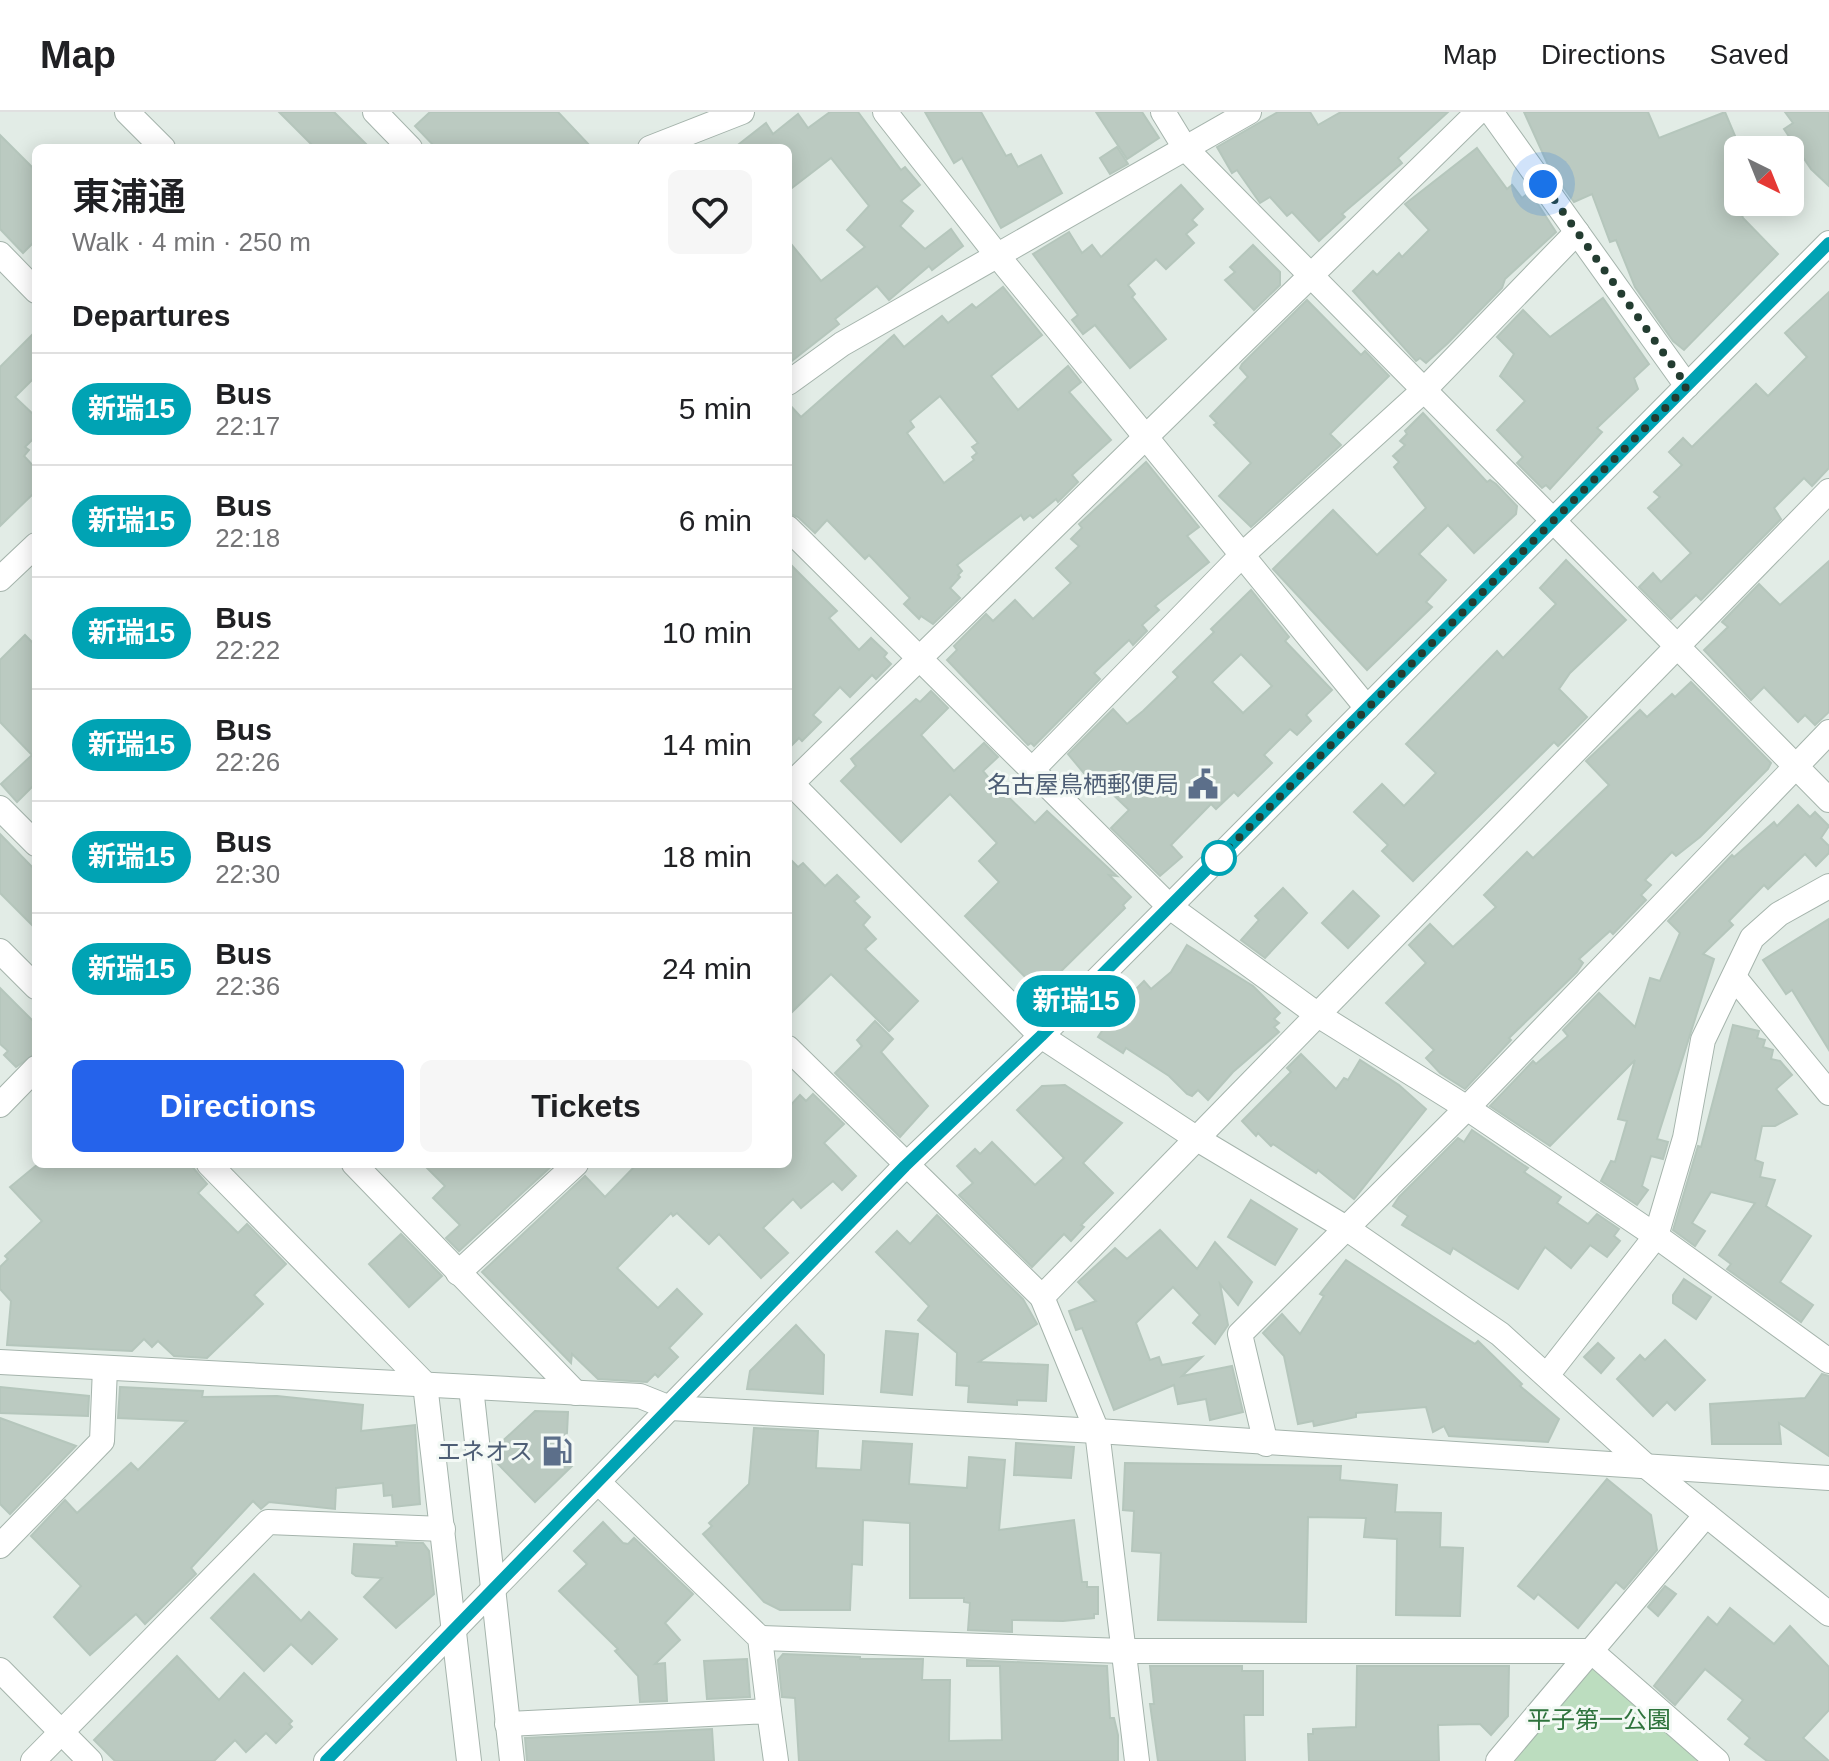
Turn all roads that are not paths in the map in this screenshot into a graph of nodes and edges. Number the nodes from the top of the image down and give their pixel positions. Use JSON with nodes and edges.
{"nodes":[{"id":1,"x":127,"y":112,"type":"edge"},
{"id":2,"x":375,"y":112,"type":"edge"},
{"id":3,"x":742,"y":112,"type":"edge"},
{"id":4,"x":885,"y":112,"type":"edge"},
{"id":5,"x":1163,"y":112,"type":"edge"},
{"id":6,"x":1249,"y":112,"type":"edge"},
{"id":7,"x":1478,"y":112,"type":"edge"},
{"id":8,"x":1491,"y":112,"type":"edge"},
{"id":9,"x":159,"y":144,"type":"edge"},
{"id":10,"x":406,"y":144,"type":"edge"},
{"id":11,"x":660,"y":144,"type":"edge"},
{"id":12,"x":1185,"y":148,"type":"junction"},
{"id":13,"x":1577,"y":232,"type":"junction"},
{"id":14,"x":1829,"y":243,"type":"edge"},
{"id":15,"x":997,"y":255,"type":"junction"},
{"id":16,"x":2,"y":259,"type":"edge"},
{"id":17,"x":1312,"y":275,"type":"junction"},
{"id":18,"x":32,"y":287,"type":"edge"},
{"id":19,"x":792,"y":380,"type":"edge"},
{"id":20,"x":1687,"y":386,"type":"junction"},
{"id":21,"x":1424,"y":390,"type":"junction"},
{"id":22,"x":1145,"y":438,"type":"junction"},
{"id":23,"x":1829,"y":491,"type":"edge"},
{"id":24,"x":1553,"y":522,"type":"junction"},
{"id":25,"x":792,"y":532,"type":"edge"},
{"id":26,"x":32,"y":549,"type":"edge"},
{"id":27,"x":1241,"y":556,"type":"junction"},
{"id":28,"x":0,"y":579,"type":"edge"},
{"id":29,"x":1677,"y":647,"type":"junction"},
{"id":30,"x":921,"y":657,"type":"junction"},
{"id":31,"x":1367,"y":708,"type":"junction"},
{"id":32,"x":1829,"y":732,"type":"edge"},
{"id":33,"x":1796,"y":767,"type":"junction"},
{"id":34,"x":1031,"y":771,"type":"junction"},
{"id":35,"x":792,"y":781,"type":"edge"},
{"id":36,"x":792,"y":787,"type":"edge"},
{"id":37,"x":1829,"y":800,"type":"edge"},
{"id":38,"x":0,"y":808,"type":"edge"},
{"id":39,"x":31,"y":828,"type":"edge"},
{"id":40,"x":1829,"y":886,"type":"edge"},
{"id":41,"x":1170,"y":907,"type":"junction"},
{"id":42,"x":0,"y":951,"type":"edge"},
{"id":43,"x":1734,"y":977,"type":"junction"},
{"id":44,"x":32,"y":983,"type":"edge"},
{"id":45,"x":1318,"y":1015,"type":"junction"},
{"id":46,"x":1041,"y":1036,"type":"junction"},
{"id":47,"x":792,"y":1052,"type":"edge"},
{"id":48,"x":32,"y":1072,"type":"edge"},
{"id":49,"x":1829,"y":1093,"type":"edge"},
{"id":50,"x":0,"y":1105,"type":"edge"},
{"id":51,"x":1467,"y":1108,"type":"junction"},
{"id":52,"x":1199,"y":1140,"type":"junction"},
{"id":53,"x":905,"y":1166,"type":"junction"},
{"id":54,"x":213,"y":1168,"type":"edge"},
{"id":55,"x":358,"y":1168,"type":"edge"},
{"id":56,"x":572,"y":1168,"type":"edge"},
{"id":57,"x":1346,"y":1228,"type":"junction"},
{"id":58,"x":1656,"y":1236,"type":"junction"},
{"id":59,"x":458,"y":1273,"type":"junction"},
{"id":60,"x":1042,"y":1297,"type":"junction"},
{"id":61,"x":1829,"y":1361,"type":"edge"},
{"id":62,"x":0,"y":1362,"type":"edge"},
{"id":63,"x":105,"y":1368,"type":"junction"},
{"id":64,"x":1548,"y":1374,"type":"junction"},
{"id":65,"x":425,"y":1384,"type":"junction"},
{"id":66,"x":471,"y":1387,"type":"junction"},
{"id":67,"x":576,"y":1393,"type":"junction"},
{"id":68,"x":670,"y":1408,"type":"junction"},
{"id":69,"x":1097,"y":1431,"type":"junction"},
{"id":70,"x":1266,"y":1444,"type":"junction"},
{"id":71,"x":1647,"y":1467,"type":"junction"},
{"id":72,"x":1829,"y":1478,"type":"edge"},
{"id":73,"x":598,"y":1482,"type":"junction"},
{"id":74,"x":1706,"y":1515,"type":"junction"},
{"id":75,"x":443,"y":1529,"type":"junction"},
{"id":76,"x":0,"y":1546,"type":"edge"},
{"id":77,"x":492,"y":1591,"type":"junction"},
{"id":78,"x":1829,"y":1614,"type":"edge"},
{"id":79,"x":455,"y":1629,"type":"junction"},
{"id":80,"x":760,"y":1638,"type":"junction"},
{"id":81,"x":1124,"y":1651,"type":"junction"},
{"id":82,"x":1591,"y":1651,"type":"junction"},
{"id":83,"x":0,"y":1670,"type":"edge"},
{"id":84,"x":769,"y":1711,"type":"junction"},
{"id":85,"x":507,"y":1724,"type":"junction"},
{"id":86,"x":63,"y":1730,"type":"junction"},
{"id":87,"x":33,"y":1761,"type":"edge"},
{"id":88,"x":90,"y":1761,"type":"edge"},
{"id":89,"x":326,"y":1761,"type":"edge"},
{"id":90,"x":469,"y":1761,"type":"edge"},
{"id":91,"x":512,"y":1761,"type":"edge"},
{"id":92,"x":776,"y":1761,"type":"edge"},
{"id":93,"x":1137,"y":1761,"type":"edge"},
{"id":94,"x":1498,"y":1761,"type":"edge"},
{"id":95,"x":1717,"y":1761,"type":"edge"}],
"edges":[{"from":1,"to":9,"type":"street"},
{"from":2,"to":10,"type":"street"},
{"from":3,"to":11,"type":"street"},
{"from":4,"to":15,"type":"street"},
{"from":5,"to":12,"type":"street"},
{"from":6,"to":12,"type":"street"},
{"from":7,"to":17,"type":"street"},
{"from":8,"to":13,"type":"street"},
{"from":12,"to":15,"type":"street"},
{"from":12,"to":17,"type":"street"},
{"from":13,"to":20,"type":"street"},
{"from":13,"to":21,"type":"street"},
{"from":14,"to":20,"type":"street"},
{"from":15,"to":19,"type":"street"},
{"from":15,"to":22,"type":"street"},
{"from":16,"to":18,"type":"street"},
{"from":17,"to":21,"type":"street"},
{"from":17,"to":22,"type":"street"},
{"from":20,"to":24,"type":"street"},
{"from":21,"to":24,"type":"street"},
{"from":21,"to":27,"type":"street"},
{"from":22,"to":27,"type":"street"},
{"from":22,"to":30,"type":"street"},
{"from":23,"to":29,"type":"street"},
{"from":24,"to":29,"type":"street"},
{"from":24,"to":31,"type":"street"},
{"from":25,"to":30,"type":"street"},
{"from":26,"to":28,"type":"street"},
{"from":27,"to":31,"type":"street"},
{"from":27,"to":34,"type":"street"},
{"from":29,"to":33,"type":"street"},
{"from":29,"to":45,"type":"street"},
{"from":30,"to":34,"type":"street"},
{"from":30,"to":35,"type":"street"},
{"from":31,"to":41,"type":"street"},
{"from":32,"to":33,"type":"street"},
{"from":33,"to":37,"type":"street"},
{"from":33,"to":51,"type":"street"},
{"from":34,"to":41,"type":"street"},
{"from":36,"to":46,"type":"street"},
{"from":38,"to":39,"type":"street"},
{"from":40,"to":43,"type":"street"},
{"from":41,"to":45,"type":"street"},
{"from":41,"to":46,"type":"street"},
{"from":42,"to":44,"type":"street"},
{"from":43,"to":49,"type":"street"},
{"from":43,"to":58,"type":"street"},
{"from":45,"to":51,"type":"street"},
{"from":45,"to":52,"type":"street"},
{"from":46,"to":52,"type":"street"},
{"from":46,"to":53,"type":"street"},
{"from":47,"to":53,"type":"street"},
{"from":48,"to":50,"type":"street"},
{"from":51,"to":57,"type":"street"},
{"from":51,"to":58,"type":"street"},
{"from":52,"to":57,"type":"street"},
{"from":52,"to":60,"type":"street"},
{"from":53,"to":60,"type":"street"},
{"from":53,"to":68,"type":"street"},
{"from":54,"to":65,"type":"street"},
{"from":55,"to":59,"type":"street"},
{"from":56,"to":59,"type":"street"},
{"from":57,"to":64,"type":"street"},
{"from":57,"to":70,"type":"street"},
{"from":58,"to":61,"type":"street"},
{"from":58,"to":64,"type":"street"},
{"from":59,"to":67,"type":"street"},
{"from":60,"to":69,"type":"street"},
{"from":62,"to":63,"type":"street"},
{"from":63,"to":65,"type":"street"},
{"from":63,"to":76,"type":"street"},
{"from":64,"to":71,"type":"street"},
{"from":65,"to":66,"type":"street"},
{"from":65,"to":75,"type":"street"},
{"from":66,"to":67,"type":"street"},
{"from":66,"to":77,"type":"street"},
{"from":67,"to":68,"type":"street"},
{"from":68,"to":69,"type":"street"},
{"from":68,"to":73,"type":"street"},
{"from":69,"to":70,"type":"street"},
{"from":69,"to":81,"type":"street"},
{"from":70,"to":71,"type":"street"},
{"from":71,"to":72,"type":"street"},
{"from":71,"to":74,"type":"street"},
{"from":73,"to":77,"type":"street"},
{"from":73,"to":80,"type":"street"},
{"from":74,"to":78,"type":"street"},
{"from":74,"to":82,"type":"street"},
{"from":75,"to":79,"type":"street"},
{"from":75,"to":86,"type":"street"},
{"from":77,"to":79,"type":"street"},
{"from":77,"to":85,"type":"street"},
{"from":79,"to":89,"type":"street"},
{"from":79,"to":90,"type":"street"},
{"from":80,"to":81,"type":"street"},
{"from":80,"to":84,"type":"street"},
{"from":81,"to":82,"type":"street"},
{"from":81,"to":93,"type":"street"},
{"from":82,"to":94,"type":"street"},
{"from":82,"to":95,"type":"street"},
{"from":83,"to":86,"type":"street"},
{"from":84,"to":85,"type":"street"},
{"from":84,"to":92,"type":"street"},
{"from":85,"to":91,"type":"street"},
{"from":86,"to":87,"type":"street"},
{"from":86,"to":88,"type":"street"}]}
